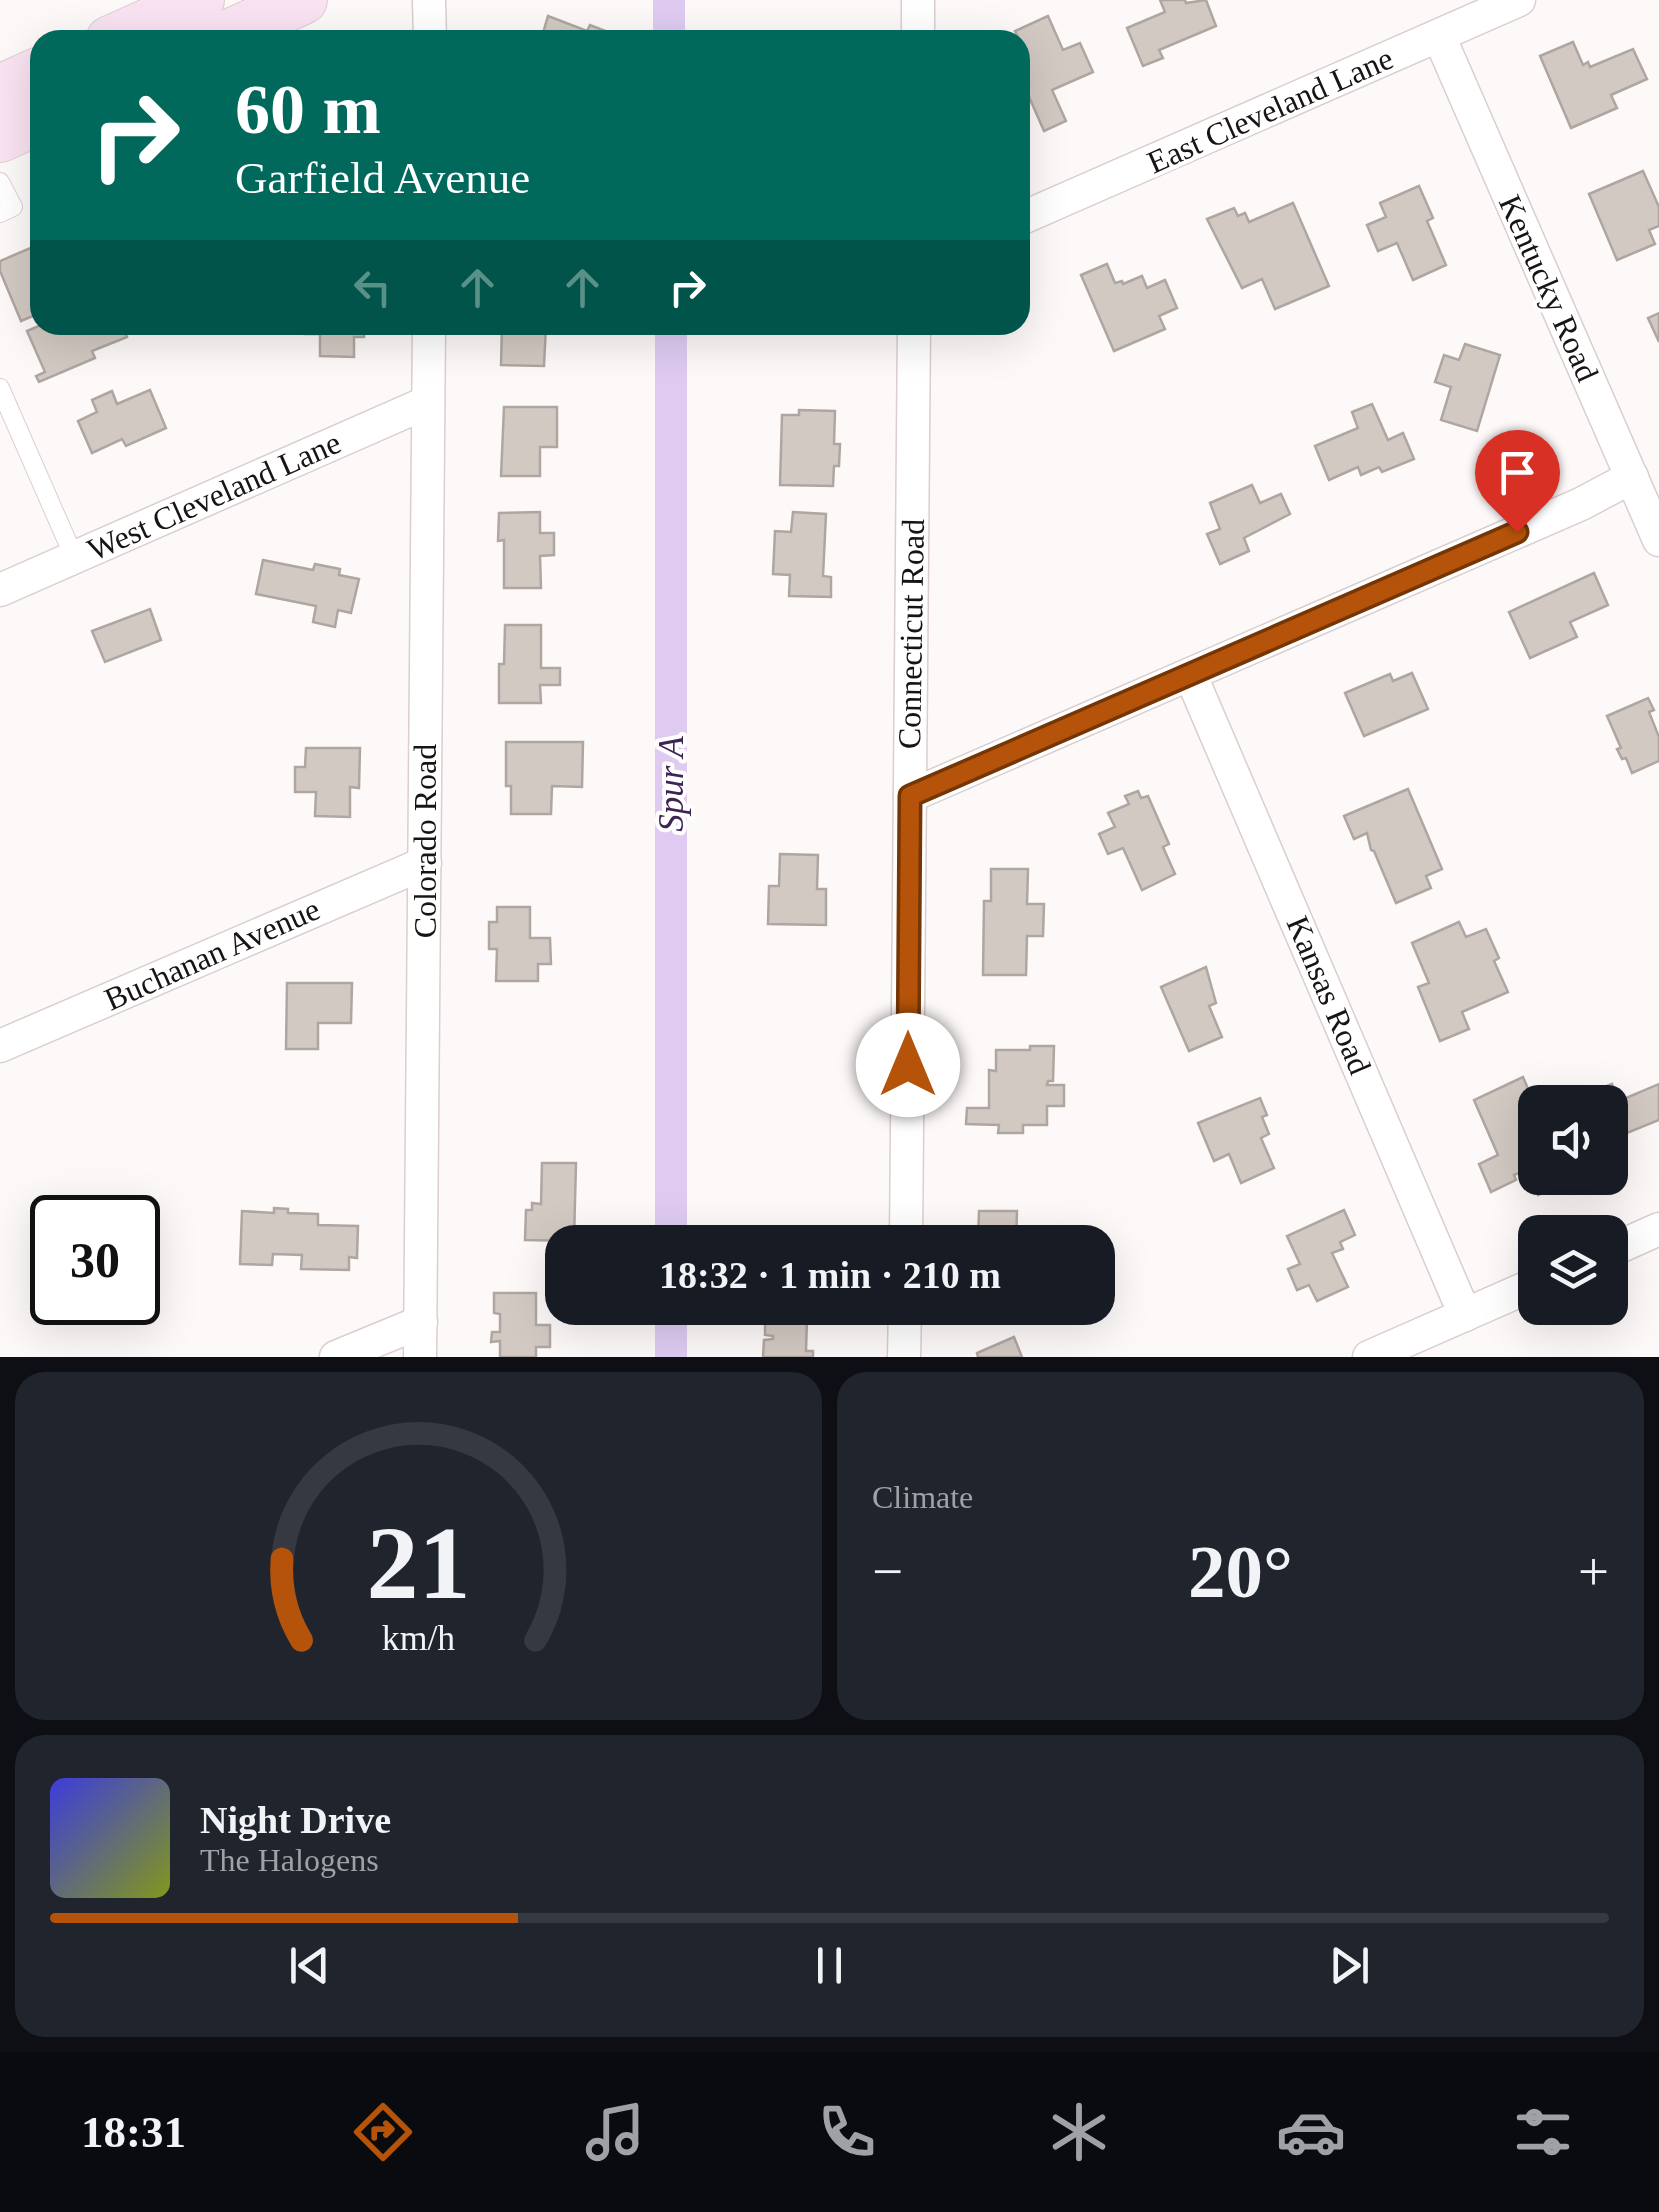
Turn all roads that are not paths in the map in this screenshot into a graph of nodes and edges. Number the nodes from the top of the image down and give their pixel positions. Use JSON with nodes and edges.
{"nodes":[{"id":1,"x":200,"y":0,"type":"edge"},
{"id":2,"x":303,"y":0,"type":"edge"},
{"id":3,"x":430,"y":0,"type":"edge"},
{"id":4,"x":918,"y":0,"type":"edge"},
{"id":5,"x":1520,"y":0,"type":"edge"},
{"id":6,"x":132,"y":30,"type":"edge"},
{"id":7,"x":238,"y":30,"type":"edge"},
{"id":8,"x":430,"y":30,"type":"edge"},
{"id":9,"x":918,"y":30,"type":"edge"},
{"id":10,"x":1439,"y":36,"type":"junction"},
{"id":11,"x":30,"y":76,"type":"edge"},
{"id":12,"x":0,"y":89,"type":"edge"},
{"id":13,"x":30,"y":124,"type":"edge"},
{"id":14,"x":0,"y":138,"type":"edge"},
{"id":15,"x":0,"y":182,"type":"edge"},
{"id":16,"x":0,"y":213,"type":"edge"},
{"id":17,"x":1030,"y":215,"type":"edge"},
{"id":18,"x":429,"y":335,"type":"edge"},
{"id":19,"x":914,"y":335,"type":"edge"},
{"id":20,"x":0,"y":388,"type":"edge"},
{"id":21,"x":428,"y":402,"type":"junction"},
{"id":22,"x":1632,"y":478,"type":"junction"},
{"id":23,"x":1659,"y":540,"type":"edge"},
{"id":24,"x":74,"y":557,"type":"junction"},
{"id":25,"x":0,"y":590,"type":"edge"},
{"id":26,"x":1191,"y":676,"type":"junction"},
{"id":27,"x":910,"y":796,"type":"junction"},
{"id":28,"x":424,"y":863,"type":"junction"},
{"id":29,"x":0,"y":1046,"type":"edge"},
{"id":30,"x":906,"y":1225,"type":"edge"},
{"id":31,"x":1659,"y":1229,"type":"edge"},
{"id":32,"x":1628,"y":1243,"type":"edge"},
{"id":33,"x":1518,"y":1292,"type":"edge"},
{"id":34,"x":1465,"y":1315,"type":"junction"},
{"id":35,"x":421,"y":1322,"type":"junction"},
{"id":36,"x":905,"y":1325,"type":"edge"},
{"id":37,"x":336,"y":1357,"type":"edge"},
{"id":38,"x":420,"y":1357,"type":"edge"},
{"id":39,"x":904,"y":1357,"type":"edge"},
{"id":40,"x":1369,"y":1357,"type":"edge"}],
"edges":[{"from":1,"to":6,"type":"main road"},
{"from":2,"to":7,"type":"main road"},
{"from":3,"to":8,"type":"street"},
{"from":4,"to":9,"type":"street"},
{"from":5,"to":10,"type":"street","name":"East Cleveland Lane"},
{"from":10,"to":17,"type":"street","name":"East Cleveland Lane"},
{"from":10,"to":22,"type":"street","name":"Kentucky Road"},
{"from":11,"to":12,"type":"main road"},
{"from":13,"to":14,"type":"main road"},
{"from":15,"to":16,"type":"lane"},
{"from":18,"to":21,"type":"street","name":"Colorado Road"},
{"from":19,"to":27,"type":"street","name":"Connecticut Road"},
{"from":20,"to":24,"type":"lane"},
{"from":21,"to":24,"type":"street","name":"West Cleveland Lane"},
{"from":21,"to":28,"type":"street","name":"Colorado Road"},
{"from":22,"to":23,"type":"street","name":"Kentucky Road"},
{"from":22,"to":26,"type":"street"},
{"from":24,"to":25,"type":"street","name":"West Cleveland Lane"},
{"from":26,"to":27,"type":"street"},
{"from":26,"to":34,"type":"street","name":"Kansas Road"},
{"from":27,"to":30,"type":"street","name":"Connecticut Road"},
{"from":28,"to":29,"type":"street","name":"Buchanan Avenue"},
{"from":28,"to":35,"type":"street","name":"Colorado Road"},
{"from":31,"to":32,"type":"street"},
{"from":33,"to":34,"type":"street"},
{"from":34,"to":40,"type":"street"},
{"from":35,"to":37,"type":"street"},
{"from":35,"to":38,"type":"street","name":"Colorado Road"},
{"from":36,"to":39,"type":"street"}]}
